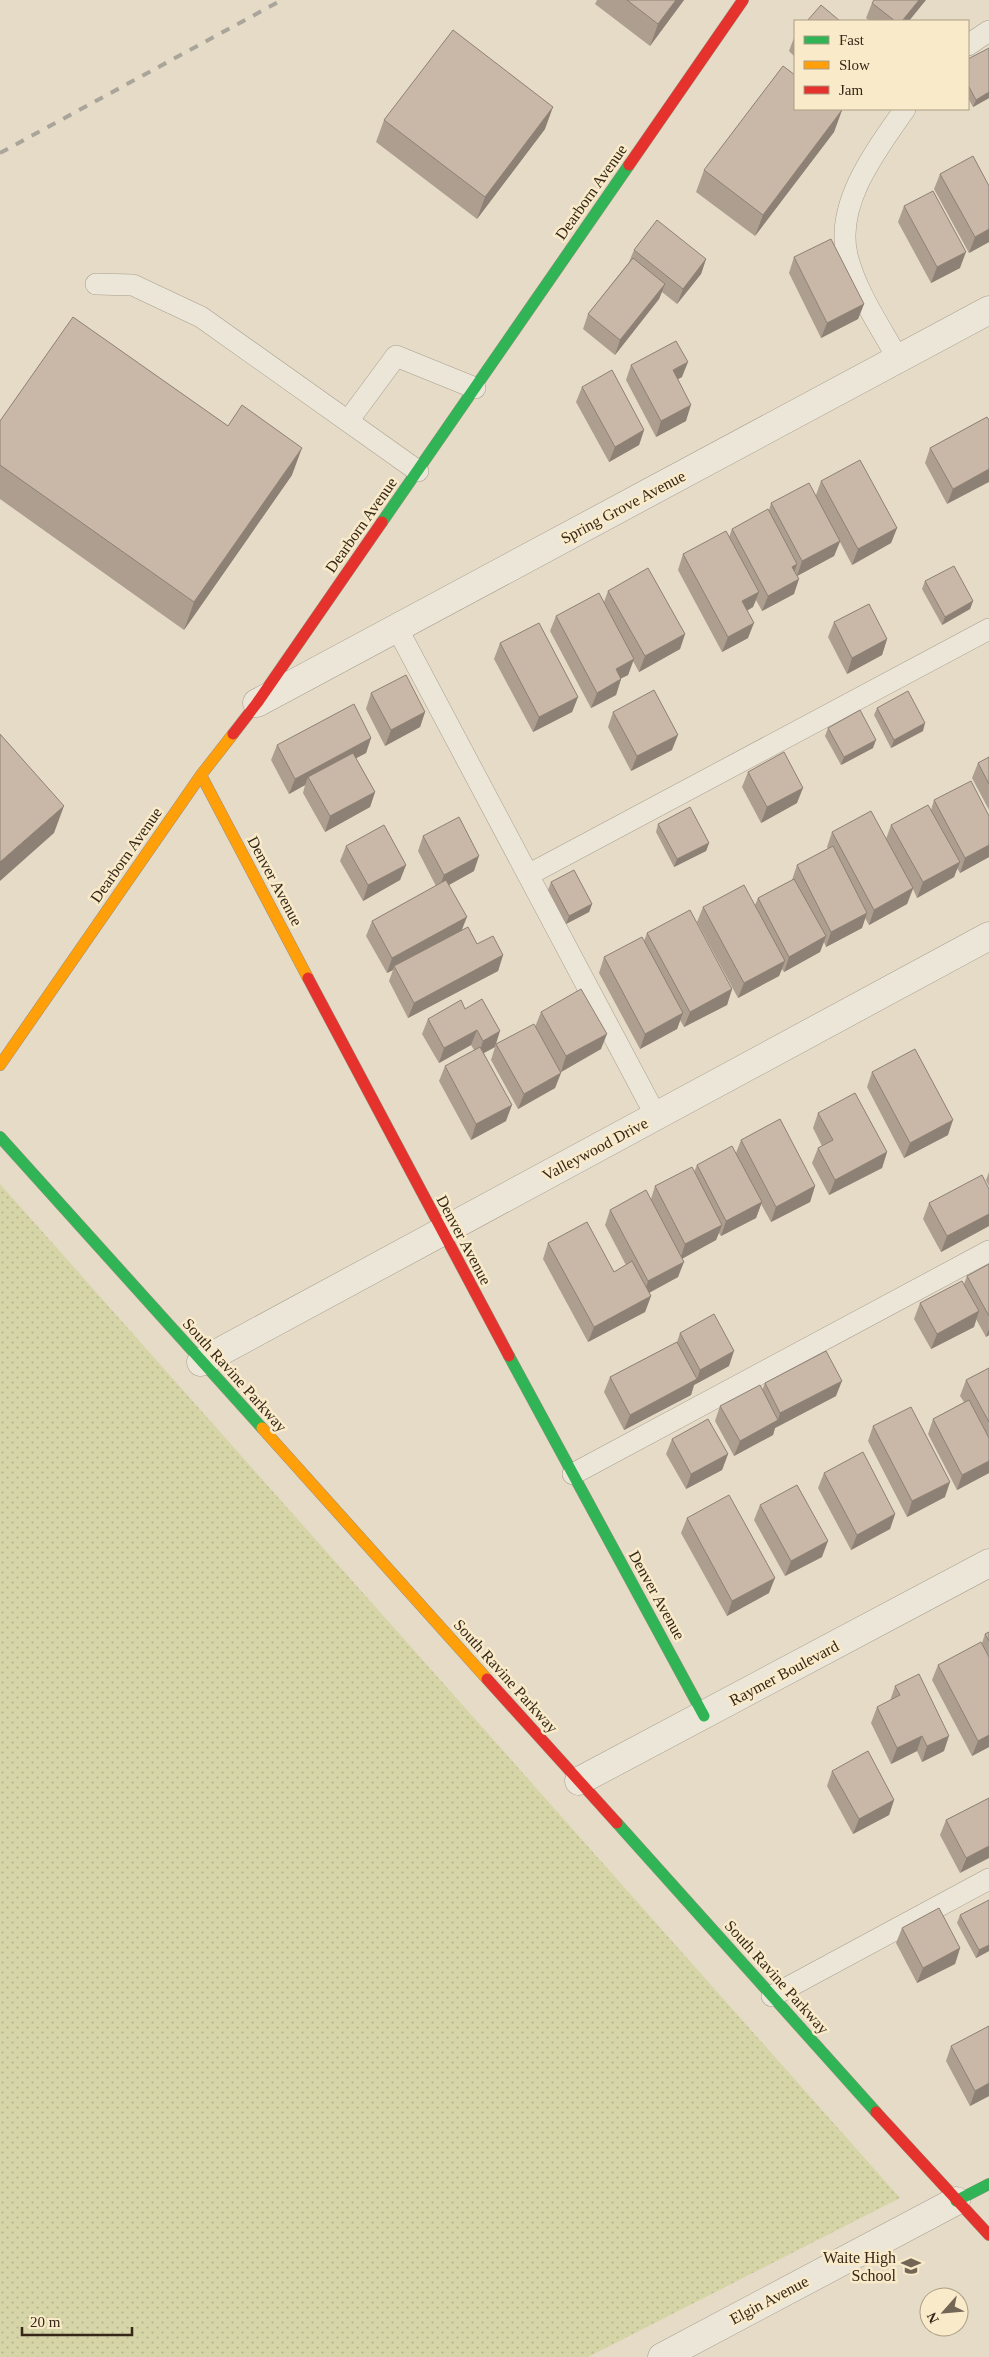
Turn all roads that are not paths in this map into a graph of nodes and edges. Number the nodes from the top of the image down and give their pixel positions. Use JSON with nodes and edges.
{"nodes":[{"id":1,"x":744,"y":0,"type":"edge"},
{"id":2,"x":989,"y":31,"type":"edge"},
{"id":3,"x":969,"y":44,"type":"edge"},
{"id":4,"x":904,"y":110,"type":"edge"},
{"id":5,"x":96,"y":284,"type":"dead end"},
{"id":6,"x":989,"y":310,"type":"edge"},
{"id":7,"x":898,"y":359,"type":"junction"},
{"id":8,"x":475,"y":388,"type":"junction"},
{"id":9,"x":348,"y":421,"type":"junction"},
{"id":10,"x":418,"y":471,"type":"junction"},
{"id":11,"x":397,"y":628,"type":"junction"},
{"id":12,"x":989,"y":630,"type":"edge"},
{"id":13,"x":257,"y":703,"type":"junction"},
{"id":14,"x":202,"y":775,"type":"junction"},
{"id":15,"x":528,"y":875,"type":"junction"},
{"id":16,"x":989,"y":936,"type":"edge"},
{"id":17,"x":0,"y":1065,"type":"edge"},
{"id":18,"x":656,"y":1116,"type":"junction"},
{"id":19,"x":0,"y":1137,"type":"edge"},
{"id":20,"x":441,"y":1232,"type":"junction"},
{"id":21,"x":989,"y":1251,"type":"edge"},
{"id":22,"x":201,"y":1362,"type":"junction"},
{"id":23,"x":573,"y":1474,"type":"junction"},
{"id":24,"x":989,"y":1563,"type":"edge"},
{"id":25,"x":704,"y":1716,"type":"junction"},
{"id":26,"x":579,"y":1781,"type":"junction"},
{"id":27,"x":989,"y":1879,"type":"edge"},
{"id":28,"x":772,"y":1996,"type":"junction"},
{"id":29,"x":989,"y":2184,"type":"edge"},
{"id":30,"x":956,"y":2201,"type":"junction"},
{"id":31,"x":989,"y":2235,"type":"edge"},
{"id":32,"x":662,"y":2357,"type":"edge"}],
"edges":[{"from":1,"to":8,"type":"street","name":"Dearborn Avenue"},
{"from":2,"to":3,"type":"lane"},
{"from":4,"to":7,"type":"lane"},
{"from":5,"to":9,"type":"lane"},
{"from":6,"to":7,"type":"street","name":"Spring Grove Avenue"},
{"from":7,"to":11,"type":"street","name":"Spring Grove Avenue"},
{"from":8,"to":9,"type":"lane"},
{"from":8,"to":10,"type":"street","name":"Dearborn Avenue"},
{"from":9,"to":10,"type":"lane"},
{"from":10,"to":13,"type":"street","name":"Dearborn Avenue"},
{"from":11,"to":13,"type":"street","name":"Spring Grove Avenue"},
{"from":11,"to":15,"type":"lane"},
{"from":12,"to":15,"type":"lane"},
{"from":13,"to":14,"type":"street","name":"Dearborn Avenue"},
{"from":14,"to":17,"type":"street","name":"Dearborn Avenue"},
{"from":14,"to":20,"type":"street","name":"Denver Avenue"},
{"from":15,"to":18,"type":"lane"},
{"from":16,"to":18,"type":"street","name":"Valleywood Drive"},
{"from":18,"to":20,"type":"street","name":"Valleywood Drive"},
{"from":19,"to":22,"type":"street","name":"South Ravine Parkway"},
{"from":20,"to":22,"type":"street","name":"Valleywood Drive"},
{"from":20,"to":23,"type":"street","name":"Denver Avenue"},
{"from":21,"to":23,"type":"lane"},
{"from":22,"to":26,"type":"street","name":"South Ravine Parkway"},
{"from":23,"to":25,"type":"street","name":"Denver Avenue"},
{"from":24,"to":25,"type":"street","name":"Raymer Boulevard"},
{"from":25,"to":26,"type":"street","name":"Raymer Boulevard"},
{"from":26,"to":28,"type":"street","name":"South Ravine Parkway"},
{"from":27,"to":28,"type":"lane"},
{"from":28,"to":30,"type":"street","name":"South Ravine Parkway"},
{"from":29,"to":30,"type":"street"},
{"from":30,"to":31,"type":"street","name":"South Ravine Parkway"},
{"from":30,"to":32,"type":"street","name":"Elgin Avenue"}]}
